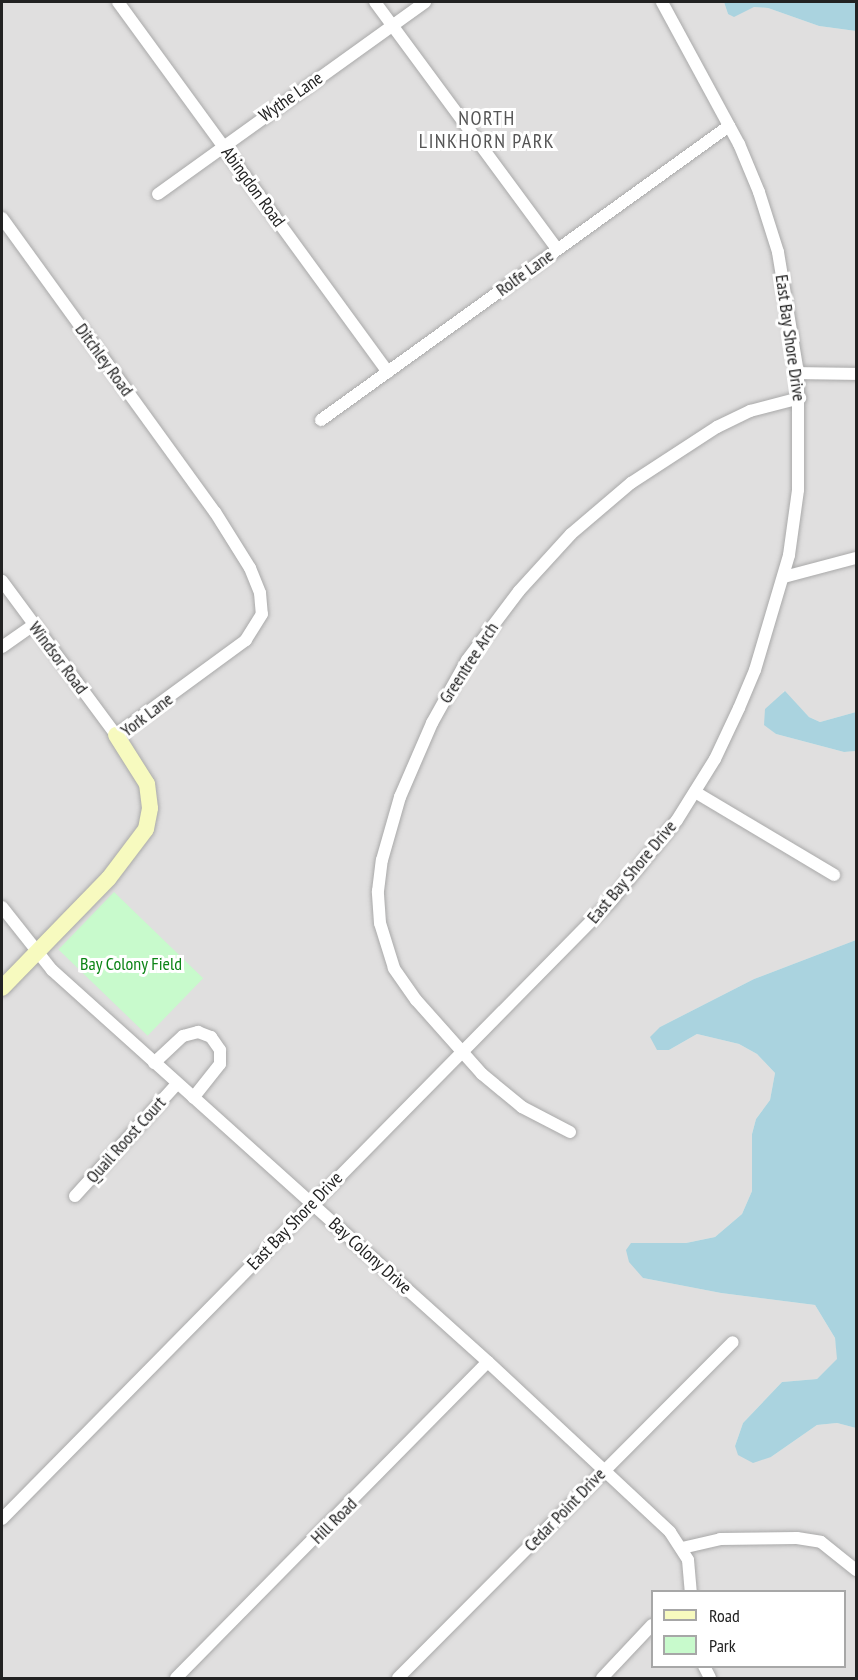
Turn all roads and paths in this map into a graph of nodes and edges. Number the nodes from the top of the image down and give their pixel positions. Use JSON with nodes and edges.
{"nodes":[{"id":1,"x":118,"y":2,"type":"edge"},
{"id":2,"x":375,"y":2,"type":"edge"},
{"id":3,"x":424,"y":2,"type":"edge"},
{"id":4,"x":662,"y":2,"type":"edge"},
{"id":5,"x":392,"y":25,"type":"junction"},
{"id":6,"x":729,"y":126,"type":"junction"},
{"id":7,"x":223,"y":146,"type":"junction"},
{"id":8,"x":158,"y":194,"type":"dead end"},
{"id":9,"x":2,"y":218,"type":"edge"},
{"id":10,"x":557,"y":249,"type":"junction"},
{"id":11,"x":388,"y":372,"type":"junction"},
{"id":12,"x":798,"y":373,"type":"junction"},
{"id":13,"x":856,"y":374,"type":"edge"},
{"id":14,"x":800,"y":398,"type":"junction"},
{"id":15,"x":321,"y":420,"type":"dead end"},
{"id":16,"x":207,"y":501,"type":"joint"},
{"id":17,"x":856,"y":558,"type":"edge"},
{"id":18,"x":784,"y":577,"type":"junction"},
{"id":19,"x":2,"y":581,"type":"edge"},
{"id":20,"x":34,"y":626,"type":"junction"},
{"id":21,"x":2,"y":647,"type":"edge"},
{"id":22,"x":116,"y":735,"type":"junction"},
{"id":23,"x":695,"y":792,"type":"junction"},
{"id":24,"x":834,"y":875,"type":"dead end"},
{"id":25,"x":2,"y":907,"type":"edge"},
{"id":26,"x":36,"y":952,"type":"junction"},
{"id":27,"x":2,"y":988,"type":"edge"},
{"id":28,"x":461,"y":1051,"type":"junction"},
{"id":29,"x":154,"y":1063,"type":"junction"},
{"id":30,"x":177,"y":1084,"type":"junction"},
{"id":31,"x":193,"y":1098,"type":"junction"},
{"id":32,"x":570,"y":1132,"type":"dead end"},
{"id":33,"x":75,"y":1196,"type":"dead end"},
{"id":34,"x":311,"y":1204,"type":"junction"},
{"id":35,"x":733,"y":1342,"type":"dead end"},
{"id":36,"x":488,"y":1362,"type":"junction"},
{"id":37,"x":604,"y":1470,"type":"junction"},
{"id":38,"x":2,"y":1519,"type":"edge"},
{"id":39,"x":682,"y":1548,"type":"junction"},
{"id":40,"x":856,"y":1570,"type":"edge"},
{"id":41,"x":691,"y":1590,"type":"edge"},
{"id":42,"x":651,"y":1626,"type":"edge"},
{"id":43,"x":176,"y":1678,"type":"edge"},
{"id":44,"x":398,"y":1678,"type":"edge"},
{"id":45,"x":602,"y":1678,"type":"edge"}],
"edges":[{"from":1,"to":7,"type":"street","name":"Abingdon Road"},
{"from":2,"to":5,"type":"street"},
{"from":3,"to":5,"type":"street","name":"Wythe Lane"},
{"from":4,"to":6,"type":"street","name":"East Bay Shore Drive"},
{"from":5,"to":7,"type":"street","name":"Wythe Lane"},
{"from":5,"to":10,"type":"street"},
{"from":6,"to":10,"type":"street","name":"Rolfe Lane"},
{"from":6,"to":12,"type":"street","name":"East Bay Shore Drive"},
{"from":7,"to":8,"type":"street","name":"Wythe Lane"},
{"from":7,"to":11,"type":"street","name":"Abingdon Road"},
{"from":9,"to":16,"type":"street","name":"Ditchley Road"},
{"from":10,"to":11,"type":"street","name":"Rolfe Lane"},
{"from":11,"to":15,"type":"street","name":"Rolfe Lane"},
{"from":12,"to":13,"type":"street"},
{"from":12,"to":14,"type":"street","name":"East Bay Shore Drive"},
{"from":14,"to":18,"type":"street","name":"East Bay Shore Drive"},
{"from":14,"to":28,"type":"street","name":"Greentree Arch"},
{"from":16,"to":22,"type":"street","name":"York Lane"},
{"from":17,"to":18,"type":"street"},
{"from":18,"to":23,"type":"street","name":"East Bay Shore Drive"},
{"from":19,"to":20,"type":"street","name":"Windsor Road"},
{"from":20,"to":21,"type":"street"},
{"from":20,"to":22,"type":"street","name":"Windsor Road"},
{"from":22,"to":26,"type":"street","name":"York Lane"},
{"from":23,"to":24,"type":"street"},
{"from":23,"to":28,"type":"street","name":"East Bay Shore Drive"},
{"from":25,"to":26,"type":"street","name":"Bay Colony Drive"},
{"from":26,"to":27,"type":"street","name":"York Lane"},
{"from":26,"to":29,"type":"street","name":"Bay Colony Drive"},
{"from":28,"to":32,"type":"street","name":"Greentree Arch"},
{"from":28,"to":34,"type":"street","name":"East Bay Shore Drive"},
{"from":29,"to":30,"type":"street","name":"Bay Colony Drive"},
{"from":29,"to":31,"type":"street"},
{"from":30,"to":31,"type":"street","name":"Bay Colony Drive"},
{"from":30,"to":33,"type":"street","name":"Quail Roost Court"},
{"from":31,"to":34,"type":"street","name":"Bay Colony Drive"},
{"from":34,"to":36,"type":"street","name":"Bay Colony Drive"},
{"from":34,"to":38,"type":"street","name":"East Bay Shore Drive"},
{"from":35,"to":37,"type":"street","name":"Cedar Point Drive"},
{"from":36,"to":37,"type":"street","name":"Bay Colony Drive"},
{"from":36,"to":43,"type":"street","name":"Hill Road"},
{"from":37,"to":39,"type":"street","name":"Bay Colony Drive"},
{"from":37,"to":44,"type":"street","name":"Cedar Point Drive"},
{"from":39,"to":40,"type":"street"},
{"from":39,"to":41,"type":"street","name":"Bay Colony Drive"},
{"from":42,"to":45,"type":"street"}]}
